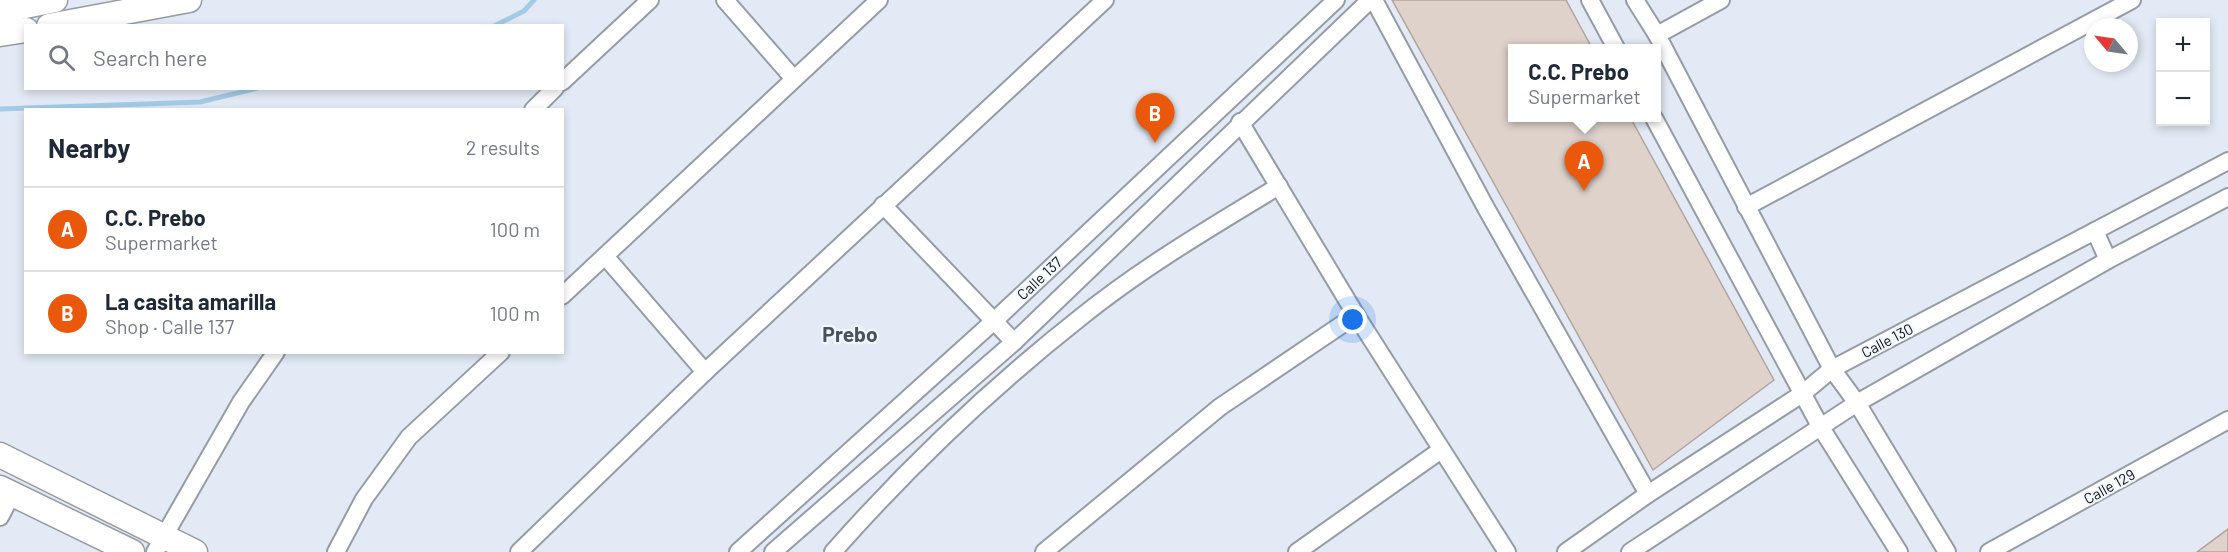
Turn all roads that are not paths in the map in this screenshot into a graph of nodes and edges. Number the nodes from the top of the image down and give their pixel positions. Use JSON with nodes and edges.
{"nodes":[{"id":1,"x":55,"y":0,"type":"edge"},
{"id":2,"x":189,"y":0,"type":"edge"},
{"id":3,"x":651,"y":0,"type":"edge"},
{"id":4,"x":725,"y":0,"type":"edge"},
{"id":5,"x":879,"y":0,"type":"edge"},
{"id":6,"x":1105,"y":0,"type":"edge"},
{"id":7,"x":1336,"y":0,"type":"edge"},
{"id":8,"x":1370,"y":0,"type":"edge"},
{"id":9,"x":1374,"y":0,"type":"edge"},
{"id":10,"x":1590,"y":0,"type":"edge"},
{"id":11,"x":1635,"y":0,"type":"edge"},
{"id":12,"x":1721,"y":0,"type":"edge"},
{"id":13,"x":2132,"y":0,"type":"edge"},
{"id":14,"x":0,"y":11,"type":"edge"},
{"id":15,"x":60,"y":24,"type":"edge"},
{"id":16,"x":24,"y":30,"type":"edge"},
{"id":17,"x":0,"y":34,"type":"edge"},
{"id":18,"x":1657,"y":35,"type":"junction"},
{"id":19,"x":1614,"y":44,"type":"edge"},
{"id":20,"x":794,"y":79,"type":"junction"},
{"id":21,"x":564,"y":80,"type":"edge"},
{"id":22,"x":553,"y":90,"type":"edge"},
{"id":23,"x":534,"y":108,"type":"edge"},
{"id":24,"x":1240,"y":122,"type":"junction"},
{"id":25,"x":1657,"y":122,"type":"edge"},
{"id":26,"x":2228,"y":161,"type":"edge"},
{"id":27,"x":1279,"y":186,"type":"junction"},
{"id":28,"x":2228,"y":197,"type":"edge"},
{"id":29,"x":883,"y":205,"type":"junction"},
{"id":30,"x":1746,"y":207,"type":"junction"},
{"id":31,"x":2095,"y":231,"type":"junction"},
{"id":32,"x":605,"y":256,"type":"junction"},
{"id":33,"x":2108,"y":260,"type":"junction"},
{"id":34,"x":564,"y":294,"type":"edge"},
{"id":35,"x":1356,"y":315,"type":"junction"},
{"id":36,"x":994,"y":321,"type":"junction"},
{"id":37,"x":1014,"y":342,"type":"junction"},
{"id":38,"x":275,"y":354,"type":"edge"},
{"id":39,"x":499,"y":354,"type":"edge"},
{"id":40,"x":1832,"y":369,"type":"junction"},
{"id":41,"x":705,"y":372,"type":"junction"},
{"id":42,"x":1803,"y":394,"type":"junction"},
{"id":43,"x":1857,"y":403,"type":"junction"},
{"id":44,"x":2228,"y":420,"type":"edge"},
{"id":45,"x":1820,"y":426,"type":"junction"},
{"id":46,"x":1441,"y":450,"type":"junction"},
{"id":47,"x":0,"y":455,"type":"edge"},
{"id":48,"x":6,"y":491,"type":"edge"},
{"id":49,"x":1648,"y":494,"type":"junction"},
{"id":50,"x":0,"y":517,"type":"edge"},
{"id":51,"x":159,"y":544,"type":"edge"},
{"id":52,"x":132,"y":552,"type":"edge"},
{"id":53,"x":195,"y":552,"type":"edge"},
{"id":54,"x":336,"y":552,"type":"edge"},
{"id":55,"x":519,"y":552,"type":"edge"},
{"id":56,"x":738,"y":552,"type":"edge"},
{"id":57,"x":773,"y":552,"type":"edge"},
{"id":58,"x":833,"y":552,"type":"edge"},
{"id":59,"x":1044,"y":552,"type":"edge"},
{"id":60,"x":1297,"y":552,"type":"edge"},
{"id":61,"x":1507,"y":552,"type":"edge"},
{"id":62,"x":1566,"y":552,"type":"edge"},
{"id":63,"x":1630,"y":552,"type":"edge"},
{"id":64,"x":1899,"y":552,"type":"edge"},
{"id":65,"x":1947,"y":552,"type":"edge"},
{"id":66,"x":1989,"y":552,"type":"edge"}],
"edges":[{"from":1,"to":14,"type":"street"},
{"from":2,"to":15,"type":"street"},
{"from":3,"to":21,"type":"street"},
{"from":4,"to":20,"type":"street"},
{"from":5,"to":20,"type":"street"},
{"from":6,"to":29,"type":"street"},
{"from":7,"to":36,"type":"street","name":"Calle 137"},
{"from":8,"to":24,"type":"street"},
{"from":9,"to":49,"type":"street"},
{"from":10,"to":19,"type":"street"},
{"from":11,"to":18,"type":"street"},
{"from":12,"to":18,"type":"street"},
{"from":13,"to":30,"type":"street"},
{"from":16,"to":17,"type":"street"},
{"from":18,"to":30,"type":"street"},
{"from":20,"to":32,"type":"street"},
{"from":22,"to":23,"type":"street"},
{"from":24,"to":27,"type":"street"},
{"from":24,"to":37,"type":"street"},
{"from":25,"to":42,"type":"street"},
{"from":26,"to":31,"type":"street","name":"Calle 130"},
{"from":27,"to":35,"type":"street"},
{"from":27,"to":58,"type":"street"},
{"from":28,"to":33,"type":"street"},
{"from":29,"to":36,"type":"street"},
{"from":29,"to":41,"type":"street"},
{"from":30,"to":40,"type":"street"},
{"from":31,"to":33,"type":"street"},
{"from":31,"to":40,"type":"street","name":"Calle 130"},
{"from":32,"to":34,"type":"street"},
{"from":32,"to":41,"type":"street"},
{"from":33,"to":43,"type":"street"},
{"from":35,"to":46,"type":"street"},
{"from":35,"to":59,"type":"street"},
{"from":36,"to":37,"type":"street"},
{"from":36,"to":56,"type":"street","name":"Calle 137"},
{"from":37,"to":57,"type":"street"},
{"from":38,"to":51,"type":"street"},
{"from":39,"to":54,"type":"street"},
{"from":40,"to":42,"type":"street","name":"Calle 130"},
{"from":40,"to":43,"type":"street"},
{"from":41,"to":55,"type":"street"},
{"from":42,"to":45,"type":"street"},
{"from":42,"to":49,"type":"street","name":"Calle 130"},
{"from":43,"to":45,"type":"street"},
{"from":43,"to":65,"type":"street"},
{"from":44,"to":66,"type":"street","name":"Calle 129"},
{"from":45,"to":63,"type":"street"},
{"from":45,"to":64,"type":"street"},
{"from":46,"to":60,"type":"street"},
{"from":46,"to":61,"type":"street"},
{"from":47,"to":51,"type":"street"},
{"from":48,"to":50,"type":"street"},
{"from":48,"to":52,"type":"street"},
{"from":49,"to":62,"type":"street","name":"Calle 130"},
{"from":51,"to":53,"type":"street"}]}
